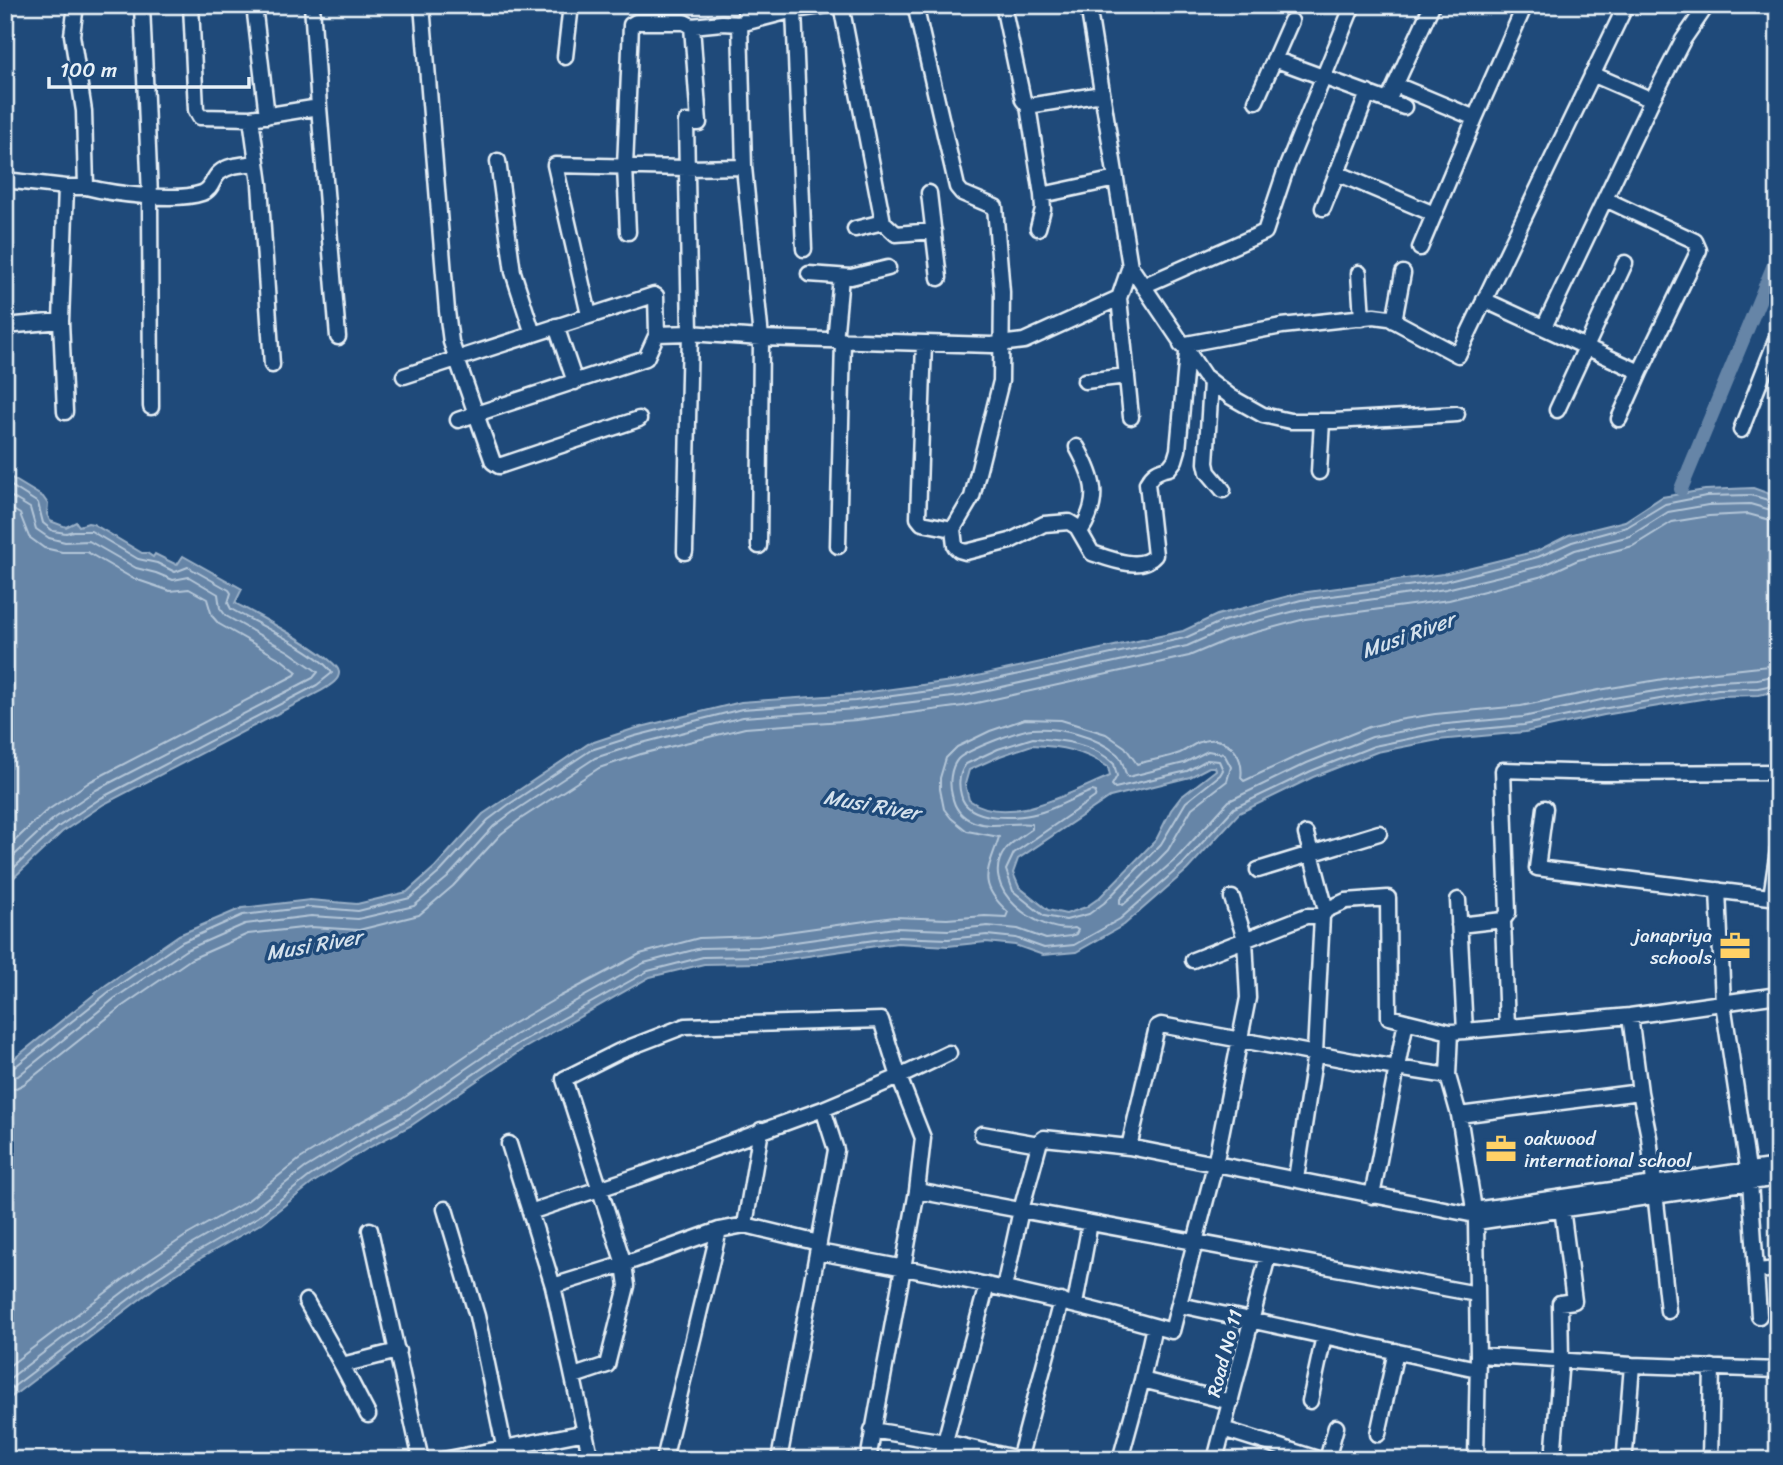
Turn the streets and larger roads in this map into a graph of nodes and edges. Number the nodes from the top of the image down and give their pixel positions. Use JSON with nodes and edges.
{"nodes":[{"id":1,"x":76,"y":5,"type":"edge"},
{"id":2,"x":142,"y":5,"type":"edge"},
{"id":3,"x":191,"y":5,"type":"edge"},
{"id":4,"x":254,"y":5,"type":"edge"},
{"id":5,"x":312,"y":5,"type":"edge"},
{"id":6,"x":422,"y":5,"type":"edge"},
{"id":7,"x":570,"y":5,"type":"edge"},
{"id":8,"x":745,"y":5,"type":"edge"},
{"id":9,"x":828,"y":5,"type":"edge"},
{"id":10,"x":841,"y":5,"type":"edge"},
{"id":11,"x":915,"y":5,"type":"edge"},
{"id":12,"x":1003,"y":5,"type":"edge"},
{"id":13,"x":1088,"y":5,"type":"edge"},
{"id":14,"x":1353,"y":5,"type":"edge"},
{"id":15,"x":1432,"y":5,"type":"edge"},
{"id":16,"x":1525,"y":5,"type":"edge"},
{"id":17,"x":1626,"y":5,"type":"edge"},
{"id":18,"x":1707,"y":5,"type":"edge"},
{"id":19,"x":794,"y":10,"type":"junction"},
{"id":20,"x":1291,"y":21,"type":"dead end"},
{"id":21,"x":743,"y":23,"type":"junction"},
{"id":22,"x":692,"y":26,"type":"junction"},
{"id":23,"x":565,"y":57,"type":"dead end"},
{"id":24,"x":1275,"y":59,"type":"junction"},
{"id":25,"x":1592,"y":74,"type":"junction"},
{"id":26,"x":1324,"y":78,"type":"junction"},
{"id":27,"x":1396,"y":85,"type":"junction"},
{"id":28,"x":1368,"y":93,"type":"junction"},
{"id":29,"x":1102,"y":94,"type":"junction"},
{"id":30,"x":1256,"y":100,"type":"dead end"},
{"id":31,"x":1652,"y":100,"type":"junction"},
{"id":32,"x":1388,"y":101,"type":"junction"},
{"id":33,"x":1028,"y":106,"type":"junction"},
{"id":34,"x":319,"y":107,"type":"junction"},
{"id":35,"x":1404,"y":107,"type":"dead end"},
{"id":36,"x":267,"y":116,"type":"junction"},
{"id":37,"x":251,"y":118,"type":"junction"},
{"id":38,"x":1475,"y":118,"type":"junction"},
{"id":39,"x":498,"y":161,"type":"dead end"},
{"id":40,"x":256,"y":163,"type":"junction"},
{"id":41,"x":625,"y":167,"type":"junction"},
{"id":42,"x":744,"y":167,"type":"junction"},
{"id":43,"x":686,"y":168,"type":"junction"},
{"id":44,"x":1337,"y":173,"type":"junction"},
{"id":45,"x":1116,"y":179,"type":"junction"},
{"id":46,"x":5,"y":180,"type":"edge"},
{"id":47,"x":66,"y":187,"type":"junction"},
{"id":48,"x":86,"y":187,"type":"junction"},
{"id":49,"x":929,"y":193,"type":"dead end"},
{"id":50,"x":1042,"y":195,"type":"junction"},
{"id":51,"x":150,"y":196,"type":"junction"},
{"id":52,"x":1605,"y":199,"type":"junction"},
{"id":53,"x":1324,"y":208,"type":"dead end"},
{"id":54,"x":1434,"y":214,"type":"junction"},
{"id":55,"x":883,"y":222,"type":"junction"},
{"id":56,"x":1038,"y":228,"type":"dead end"},
{"id":57,"x":855,"y":229,"type":"dead end"},
{"id":58,"x":934,"y":231,"type":"junction"},
{"id":59,"x":628,"y":232,"type":"dead end"},
{"id":60,"x":1420,"y":248,"type":"dead end"},
{"id":61,"x":804,"y":249,"type":"dead end"},
{"id":62,"x":1625,"y":263,"type":"dead end"},
{"id":63,"x":1130,"y":266,"type":"junction"},
{"id":64,"x":888,"y":268,"type":"dead end"},
{"id":65,"x":1359,"y":272,"type":"dead end"},
{"id":66,"x":1403,"y":273,"type":"dead end"},
{"id":67,"x":809,"y":274,"type":"dead end"},
{"id":68,"x":841,"y":276,"type":"junction"},
{"id":69,"x":939,"y":278,"type":"dead end"},
{"id":70,"x":1143,"y":286,"type":"junction"},
{"id":71,"x":1119,"y":298,"type":"junction"},
{"id":72,"x":1484,"y":300,"type":"junction"},
{"id":73,"x":589,"y":315,"type":"junction"},
{"id":74,"x":1362,"y":318,"type":"junction"},
{"id":75,"x":61,"y":321,"type":"junction"},
{"id":76,"x":1394,"y":321,"type":"junction"},
{"id":77,"x":5,"y":326,"type":"edge"},
{"id":78,"x":556,"y":326,"type":"junction"},
{"id":79,"x":1544,"y":327,"type":"junction"},
{"id":80,"x":691,"y":333,"type":"junction"},
{"id":81,"x":1777,"y":333,"type":"edge"},
{"id":82,"x":533,"y":334,"type":"junction"},
{"id":83,"x":657,"y":334,"type":"junction"},
{"id":84,"x":338,"y":337,"type":"dead end"},
{"id":85,"x":761,"y":338,"type":"junction"},
{"id":86,"x":839,"y":341,"type":"junction"},
{"id":87,"x":923,"y":343,"type":"junction"},
{"id":88,"x":1001,"y":344,"type":"junction"},
{"id":89,"x":1587,"y":347,"type":"junction"},
{"id":90,"x":1184,"y":349,"type":"junction"},
{"id":91,"x":457,"y":359,"type":"junction"},
{"id":92,"x":272,"y":365,"type":"dead end"},
{"id":93,"x":1640,"y":372,"type":"junction"},
{"id":94,"x":404,"y":376,"type":"dead end"},
{"id":95,"x":1127,"y":376,"type":"junction"},
{"id":96,"x":1085,"y":381,"type":"dead end"},
{"id":97,"x":575,"y":382,"type":"junction"},
{"id":98,"x":1211,"y":382,"type":"junction"},
{"id":99,"x":151,"y":407,"type":"dead end"},
{"id":100,"x":1557,"y":410,"type":"dead end"},
{"id":101,"x":65,"y":412,"type":"dead end"},
{"id":102,"x":476,"y":414,"type":"junction"},
{"id":103,"x":1457,"y":414,"type":"dead end"},
{"id":104,"x":1131,"y":417,"type":"dead end"},
{"id":105,"x":639,"y":419,"type":"dead end"},
{"id":106,"x":1619,"y":419,"type":"dead end"},
{"id":107,"x":458,"y":420,"type":"dead end"},
{"id":108,"x":1322,"y":421,"type":"junction"},
{"id":109,"x":1741,"y":430,"type":"dead end"},
{"id":110,"x":1077,"y":447,"type":"dead end"},
{"id":111,"x":1319,"y":472,"type":"dead end"},
{"id":112,"x":1223,"y":490,"type":"dead end"},
{"id":113,"x":953,"y":529,"type":"junction"},
{"id":114,"x":1080,"y":532,"type":"junction"},
{"id":115,"x":759,"y":546,"type":"dead end"},
{"id":116,"x":838,"y":546,"type":"dead end"},
{"id":117,"x":685,"y":552,"type":"dead end"},
{"id":118,"x":1778,"y":772,"type":"edge"},
{"id":119,"x":1545,"y":808,"type":"dead end"},
{"id":120,"x":1379,"y":833,"type":"dead end"},
{"id":121,"x":1306,"y":834,"type":"dead end"},
{"id":122,"x":1778,"y":850,"type":"edge"},
{"id":123,"x":1312,"y":853,"type":"junction"},
{"id":124,"x":1258,"y":870,"type":"dead end"},
{"id":125,"x":1718,"y":890,"type":"junction"},
{"id":126,"x":1232,"y":898,"type":"dead end"},
{"id":127,"x":1774,"y":898,"type":"edge"},
{"id":128,"x":1458,"y":900,"type":"dead end"},
{"id":129,"x":1324,"y":913,"type":"junction"},
{"id":130,"x":1503,"y":920,"type":"junction"},
{"id":131,"x":1460,"y":925,"type":"junction"},
{"id":132,"x":1245,"y":939,"type":"junction"},
{"id":133,"x":1193,"y":960,"type":"dead end"},
{"id":134,"x":1778,"y":995,"type":"edge"},
{"id":135,"x":1723,"y":1003,"type":"junction"},
{"id":136,"x":1630,"y":1016,"type":"junction"},
{"id":137,"x":1406,"y":1021,"type":"junction"},
{"id":138,"x":1507,"y":1027,"type":"junction"},
{"id":139,"x":1465,"y":1031,"type":"junction"},
{"id":140,"x":1450,"y":1032,"type":"junction"},
{"id":141,"x":1239,"y":1040,"type":"junction"},
{"id":142,"x":949,"y":1053,"type":"dead end"},
{"id":143,"x":1314,"y":1053,"type":"junction"},
{"id":144,"x":1397,"y":1068,"type":"junction"},
{"id":145,"x":1448,"y":1076,"type":"junction"},
{"id":146,"x":899,"y":1077,"type":"junction"},
{"id":147,"x":1640,"y":1092,"type":"junction"},
{"id":148,"x":823,"y":1109,"type":"junction"},
{"id":149,"x":1459,"y":1115,"type":"junction"},
{"id":150,"x":761,"y":1130,"type":"junction"},
{"id":151,"x":982,"y":1134,"type":"dead end"},
{"id":152,"x":509,"y":1144,"type":"dead end"},
{"id":153,"x":1039,"y":1144,"type":"junction"},
{"id":154,"x":1129,"y":1147,"type":"junction"},
{"id":155,"x":1215,"y":1165,"type":"junction"},
{"id":156,"x":1778,"y":1166,"type":"edge"},
{"id":157,"x":1749,"y":1176,"type":"junction"},
{"id":158,"x":1778,"y":1178,"type":"edge"},
{"id":159,"x":1296,"y":1179,"type":"junction"},
{"id":160,"x":600,"y":1188,"type":"junction"},
{"id":161,"x":1655,"y":1189,"type":"junction"},
{"id":162,"x":916,"y":1192,"type":"junction"},
{"id":163,"x":1372,"y":1196,"type":"junction"},
{"id":164,"x":1562,"y":1208,"type":"junction"},
{"id":165,"x":445,"y":1209,"type":"dead end"},
{"id":166,"x":1021,"y":1210,"type":"junction"},
{"id":167,"x":530,"y":1212,"type":"junction"},
{"id":168,"x":1475,"y":1216,"type":"junction"},
{"id":169,"x":1090,"y":1223,"type":"junction"},
{"id":170,"x":745,"y":1225,"type":"junction"},
{"id":171,"x":370,"y":1230,"type":"dead end"},
{"id":172,"x":719,"y":1230,"type":"junction"},
{"id":173,"x":1196,"y":1241,"type":"junction"},
{"id":174,"x":819,"y":1248,"type":"junction"},
{"id":175,"x":1268,"y":1256,"type":"junction"},
{"id":176,"x":624,"y":1264,"type":"junction"},
{"id":177,"x":903,"y":1267,"type":"junction"},
{"id":178,"x":1778,"y":1269,"type":"edge"},
{"id":179,"x":1757,"y":1271,"type":"junction"},
{"id":180,"x":987,"y":1284,"type":"junction"},
{"id":181,"x":553,"y":1286,"type":"junction"},
{"id":182,"x":1004,"y":1288,"type":"junction"},
{"id":183,"x":1477,"y":1294,"type":"junction"},
{"id":184,"x":306,"y":1301,"type":"dead end"},
{"id":185,"x":1068,"y":1302,"type":"junction"},
{"id":186,"x":1180,"y":1304,"type":"junction"},
{"id":187,"x":1668,"y":1311,"type":"dead end"},
{"id":188,"x":1759,"y":1316,"type":"dead end"},
{"id":189,"x":1253,"y":1320,"type":"junction"},
{"id":190,"x":1154,"y":1326,"type":"junction"},
{"id":191,"x":1324,"y":1336,"type":"junction"},
{"id":192,"x":398,"y":1351,"type":"junction"},
{"id":193,"x":1396,"y":1351,"type":"junction"},
{"id":194,"x":1561,"y":1359,"type":"junction"},
{"id":195,"x":1477,"y":1362,"type":"junction"},
{"id":196,"x":1632,"y":1365,"type":"junction"},
{"id":197,"x":342,"y":1366,"type":"junction"},
{"id":198,"x":1712,"y":1367,"type":"junction"},
{"id":199,"x":1778,"y":1370,"type":"edge"},
{"id":200,"x":574,"y":1376,"type":"junction"},
{"id":201,"x":1142,"y":1380,"type":"junction"},
{"id":202,"x":1310,"y":1401,"type":"dead end"},
{"id":203,"x":1231,"y":1402,"type":"junction"},
{"id":204,"x":369,"y":1415,"type":"dead end"},
{"id":205,"x":1336,"y":1427,"type":"dead end"},
{"id":206,"x":1223,"y":1429,"type":"junction"},
{"id":207,"x":872,"y":1430,"type":"junction"},
{"id":208,"x":586,"y":1432,"type":"junction"},
{"id":209,"x":1378,"y":1434,"type":"dead end"},
{"id":210,"x":945,"y":1442,"type":"junction"},
{"id":211,"x":1554,"y":1447,"type":"dead end"},
{"id":212,"x":1625,"y":1452,"type":"dead end"},
{"id":213,"x":506,"y":1454,"type":"edge"},
{"id":214,"x":1019,"y":1459,"type":"edge"},
{"id":215,"x":1710,"y":1459,"type":"edge"},
{"id":216,"x":421,"y":1460,"type":"edge"},
{"id":217,"x":443,"y":1460,"type":"edge"},
{"id":218,"x":591,"y":1460,"type":"edge"},
{"id":219,"x":664,"y":1460,"type":"edge"},
{"id":220,"x":779,"y":1460,"type":"edge"},
{"id":221,"x":869,"y":1460,"type":"edge"},
{"id":222,"x":940,"y":1460,"type":"edge"},
{"id":223,"x":1120,"y":1460,"type":"edge"},
{"id":224,"x":1215,"y":1460,"type":"edge"},
{"id":225,"x":1321,"y":1460,"type":"edge"},
{"id":226,"x":1327,"y":1460,"type":"edge"},
{"id":227,"x":1476,"y":1460,"type":"edge"}],
"edges":[{"from":1,"to":48,"type":"street"},
{"from":2,"to":51,"type":"street"},
{"from":3,"to":37,"type":"street"},
{"from":4,"to":36,"type":"street"},
{"from":5,"to":34,"type":"street"},
{"from":6,"to":91,"type":"street"},
{"from":7,"to":23,"type":"street"},
{"from":8,"to":21,"type":"street"},
{"from":9,"to":19,"type":"street"},
{"from":10,"to":55,"type":"street"},
{"from":11,"to":88,"type":"street"},
{"from":12,"to":33,"type":"street"},
{"from":13,"to":29,"type":"street"},
{"from":14,"to":26,"type":"street"},
{"from":15,"to":27,"type":"street"},
{"from":16,"to":38,"type":"street"},
{"from":17,"to":25,"type":"street"},
{"from":18,"to":31,"type":"street"},
{"from":19,"to":21,"type":"street"},
{"from":19,"to":61,"type":"street"},
{"from":20,"to":24,"type":"street"},
{"from":21,"to":22,"type":"street"},
{"from":21,"to":42,"type":"street"},
{"from":22,"to":41,"type":"street"},
{"from":22,"to":43,"type":"street"},
{"from":24,"to":26,"type":"street"},
{"from":24,"to":30,"type":"street"},
{"from":25,"to":31,"type":"street"},
{"from":25,"to":72,"type":"street"},
{"from":26,"to":28,"type":"street"},
{"from":26,"to":70,"type":"street"},
{"from":27,"to":32,"type":"street"},
{"from":27,"to":38,"type":"street"},
{"from":28,"to":32,"type":"street"},
{"from":28,"to":44,"type":"street"},
{"from":29,"to":33,"type":"street"},
{"from":29,"to":45,"type":"street"},
{"from":31,"to":52,"type":"street"},
{"from":32,"to":35,"type":"street"},
{"from":33,"to":50,"type":"street"},
{"from":34,"to":36,"type":"street"},
{"from":34,"to":84,"type":"street"},
{"from":36,"to":37,"type":"street"},
{"from":37,"to":40,"type":"street"},
{"from":38,"to":54,"type":"street"},
{"from":39,"to":82,"type":"street"},
{"from":40,"to":51,"type":"street"},
{"from":40,"to":92,"type":"street"},
{"from":41,"to":43,"type":"street"},
{"from":41,"to":59,"type":"street"},
{"from":41,"to":73,"type":"street"},
{"from":42,"to":43,"type":"street"},
{"from":42,"to":85,"type":"street"},
{"from":43,"to":80,"type":"street"},
{"from":44,"to":53,"type":"street"},
{"from":44,"to":54,"type":"street"},
{"from":45,"to":50,"type":"street"},
{"from":45,"to":63,"type":"street"},
{"from":46,"to":47,"type":"street"},
{"from":47,"to":48,"type":"street"},
{"from":47,"to":75,"type":"street"},
{"from":48,"to":51,"type":"street"},
{"from":49,"to":58,"type":"street"},
{"from":50,"to":56,"type":"street"},
{"from":51,"to":99,"type":"street"},
{"from":52,"to":79,"type":"street"},
{"from":52,"to":93,"type":"street"},
{"from":54,"to":60,"type":"street"},
{"from":55,"to":57,"type":"street"},
{"from":55,"to":58,"type":"street"},
{"from":58,"to":69,"type":"street"},
{"from":62,"to":89,"type":"street"},
{"from":63,"to":70,"type":"street"},
{"from":63,"to":71,"type":"street"},
{"from":64,"to":68,"type":"street"},
{"from":65,"to":74,"type":"street"},
{"from":66,"to":76,"type":"street"},
{"from":67,"to":68,"type":"street"},
{"from":68,"to":86,"type":"street"},
{"from":70,"to":90,"type":"street"},
{"from":71,"to":88,"type":"street"},
{"from":71,"to":95,"type":"street"},
{"from":72,"to":76,"type":"street"},
{"from":72,"to":79,"type":"street"},
{"from":73,"to":78,"type":"street"},
{"from":73,"to":83,"type":"street"},
{"from":74,"to":76,"type":"street"},
{"from":74,"to":90,"type":"street"},
{"from":75,"to":77,"type":"street"},
{"from":75,"to":101,"type":"street"},
{"from":78,"to":82,"type":"street"},
{"from":78,"to":97,"type":"street"},
{"from":79,"to":89,"type":"street"},
{"from":80,"to":83,"type":"street"},
{"from":80,"to":85,"type":"street"},
{"from":80,"to":117,"type":"street"},
{"from":81,"to":109,"type":"street"},
{"from":82,"to":91,"type":"street"},
{"from":83,"to":97,"type":"street"},
{"from":85,"to":86,"type":"street"},
{"from":85,"to":115,"type":"street"},
{"from":86,"to":87,"type":"street"},
{"from":86,"to":116,"type":"street"},
{"from":87,"to":88,"type":"street"},
{"from":87,"to":113,"type":"street"},
{"from":88,"to":113,"type":"street"},
{"from":89,"to":93,"type":"street"},
{"from":89,"to":100,"type":"street"},
{"from":90,"to":98,"type":"street"},
{"from":90,"to":114,"type":"street"},
{"from":91,"to":94,"type":"street"},
{"from":91,"to":102,"type":"street"},
{"from":93,"to":106,"type":"street"},
{"from":95,"to":96,"type":"street"},
{"from":95,"to":104,"type":"street"},
{"from":97,"to":102,"type":"street"},
{"from":98,"to":108,"type":"street"},
{"from":98,"to":112,"type":"street"},
{"from":102,"to":105,"type":"street"},
{"from":102,"to":107,"type":"street"},
{"from":103,"to":108,"type":"street"},
{"from":108,"to":111,"type":"street"},
{"from":110,"to":114,"type":"street"},
{"from":113,"to":114,"type":"street"},
{"from":118,"to":130,"type":"street"},
{"from":119,"to":125,"type":"street"},
{"from":120,"to":123,"type":"street"},
{"from":121,"to":123,"type":"street"},
{"from":122,"to":127,"type":"street"},
{"from":123,"to":124,"type":"street"},
{"from":123,"to":129,"type":"street"},
{"from":125,"to":127,"type":"street"},
{"from":125,"to":135,"type":"street"},
{"from":126,"to":132,"type":"street"},
{"from":128,"to":131,"type":"street"},
{"from":129,"to":132,"type":"street"},
{"from":129,"to":137,"type":"street"},
{"from":129,"to":143,"type":"street"},
{"from":130,"to":131,"type":"street"},
{"from":130,"to":138,"type":"street"},
{"from":131,"to":139,"type":"street"},
{"from":132,"to":133,"type":"street"},
{"from":132,"to":141,"type":"street"},
{"from":134,"to":135,"type":"street"},
{"from":135,"to":136,"type":"street"},
{"from":135,"to":157,"type":"street"},
{"from":136,"to":138,"type":"street"},
{"from":136,"to":147,"type":"street"},
{"from":137,"to":140,"type":"street"},
{"from":137,"to":144,"type":"street"},
{"from":138,"to":139,"type":"street"},
{"from":139,"to":140,"type":"street"},
{"from":140,"to":145,"type":"street"},
{"from":141,"to":143,"type":"street"},
{"from":141,"to":154,"type":"street"},
{"from":141,"to":155,"type":"street"},
{"from":142,"to":146,"type":"street"},
{"from":143,"to":144,"type":"street"},
{"from":143,"to":159,"type":"street"},
{"from":144,"to":145,"type":"street"},
{"from":144,"to":163,"type":"street"},
{"from":145,"to":149,"type":"street"},
{"from":146,"to":148,"type":"street"},
{"from":146,"to":160,"type":"street"},
{"from":146,"to":162,"type":"street"},
{"from":147,"to":149,"type":"street"},
{"from":147,"to":161,"type":"street"},
{"from":148,"to":150,"type":"street"},
{"from":148,"to":174,"type":"street"},
{"from":149,"to":168,"type":"street"},
{"from":150,"to":160,"type":"street"},
{"from":150,"to":170,"type":"street"},
{"from":151,"to":153,"type":"street"},
{"from":152,"to":167,"type":"street"},
{"from":153,"to":154,"type":"street"},
{"from":153,"to":166,"type":"street"},
{"from":154,"to":155,"type":"street"},
{"from":155,"to":159,"type":"street"},
{"from":155,"to":173,"type":"street"},
{"from":156,"to":157,"type":"street"},
{"from":157,"to":158,"type":"street"},
{"from":157,"to":161,"type":"street"},
{"from":157,"to":179,"type":"street"},
{"from":159,"to":163,"type":"street"},
{"from":160,"to":167,"type":"street"},
{"from":160,"to":176,"type":"street"},
{"from":161,"to":164,"type":"street"},
{"from":161,"to":168,"type":"street"},
{"from":161,"to":187,"type":"street"},
{"from":162,"to":166,"type":"street"},
{"from":162,"to":177,"type":"street"},
{"from":163,"to":168,"type":"street"},
{"from":164,"to":168,"type":"street"},
{"from":164,"to":194,"type":"street"},
{"from":165,"to":213,"type":"street"},
{"from":166,"to":169,"type":"street"},
{"from":166,"to":182,"type":"street"},
{"from":167,"to":181,"type":"street"},
{"from":168,"to":183,"type":"street"},
{"from":169,"to":173,"type":"street"},
{"from":169,"to":185,"type":"street"},
{"from":170,"to":172,"type":"street"},
{"from":170,"to":174,"type":"street"},
{"from":171,"to":192,"type":"street"},
{"from":172,"to":176,"type":"street"},
{"from":172,"to":219,"type":"street"},
{"from":173,"to":175,"type":"street"},
{"from":173,"to":186,"type":"street"},
{"from":174,"to":177,"type":"street"},
{"from":174,"to":220,"type":"street"},
{"from":175,"to":183,"type":"street"},
{"from":175,"to":189,"type":"street","name":"Road No 11"},
{"from":176,"to":181,"type":"street"},
{"from":176,"to":200,"type":"street"},
{"from":177,"to":180,"type":"street"},
{"from":177,"to":207,"type":"street"},
{"from":178,"to":179,"type":"street"},
{"from":179,"to":188,"type":"street"},
{"from":180,"to":182,"type":"street"},
{"from":180,"to":210,"type":"street"},
{"from":181,"to":200,"type":"street"},
{"from":182,"to":185,"type":"street"},
{"from":183,"to":195,"type":"street"},
{"from":184,"to":197,"type":"street"},
{"from":185,"to":190,"type":"street"},
{"from":185,"to":214,"type":"street"},
{"from":186,"to":189,"type":"street"},
{"from":186,"to":190,"type":"street"},
{"from":189,"to":191,"type":"street"},
{"from":189,"to":203,"type":"street","name":"Road No 11"},
{"from":190,"to":201,"type":"street"},
{"from":191,"to":193,"type":"street"},
{"from":191,"to":202,"type":"street"},
{"from":192,"to":197,"type":"street"},
{"from":192,"to":216,"type":"street"},
{"from":193,"to":195,"type":"street"},
{"from":193,"to":209,"type":"street"},
{"from":194,"to":195,"type":"street"},
{"from":194,"to":196,"type":"street"},
{"from":194,"to":211,"type":"street"},
{"from":195,"to":227,"type":"street"},
{"from":196,"to":198,"type":"street"},
{"from":196,"to":212,"type":"street"},
{"from":197,"to":204,"type":"street"},
{"from":198,"to":199,"type":"street"},
{"from":198,"to":215,"type":"street"},
{"from":200,"to":208,"type":"street"},
{"from":201,"to":203,"type":"street"},
{"from":201,"to":223,"type":"street"},
{"from":203,"to":206,"type":"street","name":"Road No 11"},
{"from":205,"to":226,"type":"street"},
{"from":206,"to":224,"type":"street","name":"Road No 11"},
{"from":206,"to":225,"type":"street"},
{"from":207,"to":210,"type":"street"},
{"from":207,"to":221,"type":"street"},
{"from":208,"to":213,"type":"street"},
{"from":208,"to":218,"type":"street"},
{"from":210,"to":214,"type":"street"},
{"from":210,"to":222,"type":"street"},
{"from":213,"to":217,"type":"street"}]}
